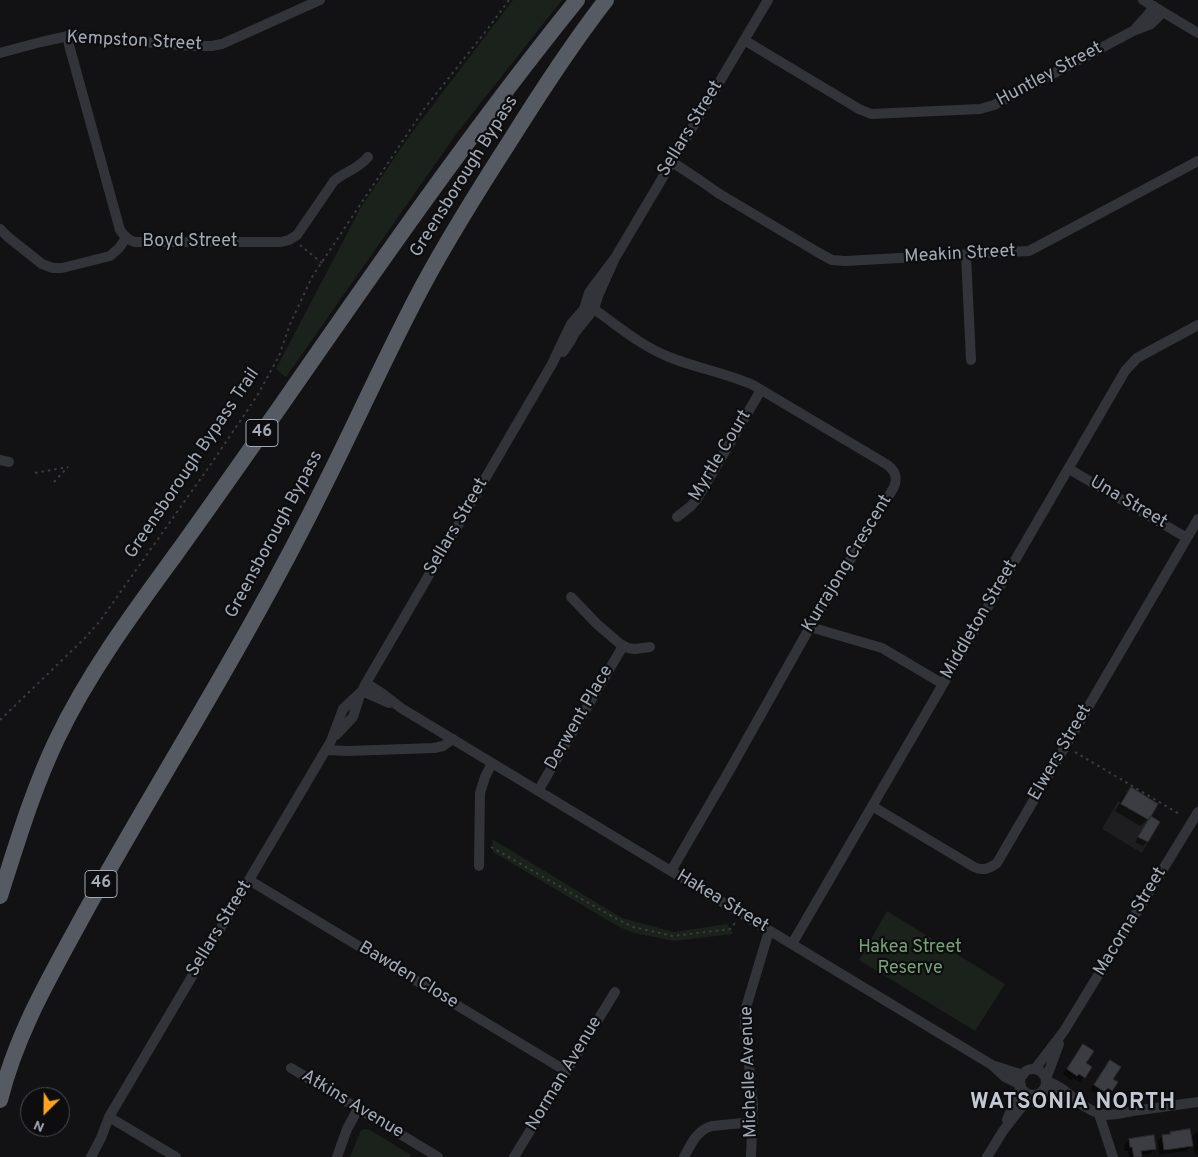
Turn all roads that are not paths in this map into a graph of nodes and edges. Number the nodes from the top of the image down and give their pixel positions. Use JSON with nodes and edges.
{"nodes":[{"id":1,"x":320,"y":0,"type":"edge"},
{"id":2,"x":577,"y":0,"type":"edge"},
{"id":3,"x":606,"y":0,"type":"edge"},
{"id":4,"x":768,"y":0,"type":"edge"},
{"id":5,"x":1143,"y":0,"type":"edge"},
{"id":6,"x":1158,"y":9,"type":"junction"},
{"id":7,"x":1198,"y":33,"type":"edge"},
{"id":8,"x":68,"y":36,"type":"junction"},
{"id":9,"x":744,"y":40,"type":"junction"},
{"id":10,"x":0,"y":53,"type":"edge"},
{"id":11,"x":368,"y":157,"type":"dead end"},
{"id":12,"x":1198,"y":161,"type":"edge"},
{"id":13,"x":670,"y":166,"type":"junction"},
{"id":14,"x":0,"y":229,"type":"edge"},
{"id":15,"x":126,"y":238,"type":"junction"},
{"id":16,"x":966,"y":255,"type":"junction"},
{"id":17,"x":590,"y":311,"type":"junction"},
{"id":18,"x":1198,"y":325,"type":"edge"},
{"id":19,"x":971,"y":360,"type":"dead end"},
{"id":20,"x":761,"y":390,"type":"junction"},
{"id":21,"x":1069,"y":469,"type":"junction"},
{"id":22,"x":678,"y":517,"type":"dead end"},
{"id":23,"x":1198,"y":519,"type":"edge"},
{"id":24,"x":1187,"y":538,"type":"junction"},
{"id":25,"x":571,"y":597,"type":"dead end"},
{"id":26,"x":810,"y":628,"type":"junction"},
{"id":27,"x":623,"y":646,"type":"junction"},
{"id":28,"x":650,"y":647,"type":"dead end"},
{"id":29,"x":943,"y":684,"type":"junction"},
{"id":30,"x":364,"y":686,"type":"junction"},
{"id":31,"x":453,"y":740,"type":"junction"},
{"id":32,"x":328,"y":746,"type":"junction"},
{"id":33,"x":492,"y":763,"type":"junction"},
{"id":34,"x":538,"y":791,"type":"junction"},
{"id":35,"x":872,"y":806,"type":"junction"},
{"id":36,"x":1198,"y":812,"type":"edge"},
{"id":37,"x":479,"y":866,"type":"dead end"},
{"id":38,"x":671,"y":871,"type":"junction"},
{"id":39,"x":249,"y":880,"type":"junction"},
{"id":40,"x":0,"y":896,"type":"edge"},
{"id":41,"x":769,"y":931,"type":"junction"},
{"id":42,"x":792,"y":944,"type":"junction"},
{"id":43,"x":615,"y":992,"type":"dead end"},
{"id":44,"x":1064,"y":1031,"type":"junction"},
{"id":45,"x":291,"y":1068,"type":"dead end"},
{"id":46,"x":1035,"y":1069,"type":"junction"},
{"id":47,"x":566,"y":1071,"type":"junction"},
{"id":48,"x":1022,"y":1082,"type":"junction"},
{"id":49,"x":1045,"y":1084,"type":"junction"},
{"id":50,"x":1031,"y":1095,"type":"junction"},
{"id":51,"x":0,"y":1100,"type":"edge"},
{"id":52,"x":1198,"y":1102,"type":"edge"},
{"id":53,"x":358,"y":1109,"type":"junction"},
{"id":54,"x":1099,"y":1114,"type":"junction"},
{"id":55,"x":109,"y":1117,"type":"junction"},
{"id":56,"x":752,"y":1122,"type":"junction"},
{"id":57,"x":1003,"y":1131,"type":"junction"},
{"id":58,"x":86,"y":1156,"type":"edge"},
{"id":59,"x":176,"y":1157,"type":"edge"},
{"id":60,"x":338,"y":1157,"type":"edge"},
{"id":61,"x":438,"y":1157,"type":"edge"},
{"id":62,"x":514,"y":1157,"type":"edge"},
{"id":63,"x":684,"y":1157,"type":"edge"},
{"id":64,"x":751,"y":1157,"type":"edge"},
{"id":65,"x":987,"y":1157,"type":"edge"},
{"id":66,"x":1113,"y":1157,"type":"edge"}],
"edges":[{"from":1,"to":8,"type":"street","name":"Kempston Street"},
{"from":2,"to":40,"type":"highway","name":"Greensborough Bypass","number":"46"},
{"from":3,"to":51,"type":"highway","name":"Greensborough Bypass","number":"46"},
{"from":4,"to":9,"type":"street","name":"Sellars Street"},
{"from":5,"to":6,"type":"street"},
{"from":6,"to":7,"type":"street"},
{"from":6,"to":9,"type":"street","name":"Huntley Street"},
{"from":8,"to":10,"type":"street","name":"Kempston Street"},
{"from":8,"to":15,"type":"street","name":"Boyd Street"},
{"from":9,"to":13,"type":"street","name":"Sellars Street"},
{"from":11,"to":15,"type":"street","name":"Boyd Street"},
{"from":12,"to":16,"type":"street","name":"Meakin Street"},
{"from":13,"to":16,"type":"street","name":"Meakin Street"},
{"from":13,"to":17,"type":"street","name":"Sellars Street"},
{"from":14,"to":15,"type":"street"},
{"from":16,"to":19,"type":"street"},
{"from":17,"to":20,"type":"street","name":"Kurrajong Crescent"},
{"from":17,"to":30,"type":"street","name":"Sellars Street"},
{"from":18,"to":21,"type":"street","name":"Middleton Street"},
{"from":20,"to":22,"type":"street","name":"Myrtle Court"},
{"from":20,"to":26,"type":"street","name":"Kurrajong Crescent"},
{"from":21,"to":24,"type":"street","name":"Una Street"},
{"from":21,"to":29,"type":"street","name":"Middleton Street"},
{"from":23,"to":24,"type":"street","name":"Elwers Street"},
{"from":24,"to":35,"type":"street","name":"Elwers Street"},
{"from":25,"to":27,"type":"street","name":"Derwent Place"},
{"from":26,"to":29,"type":"street"},
{"from":26,"to":38,"type":"street","name":"Kurrajong Crescent"},
{"from":27,"to":28,"type":"street","name":"Derwent Place"},
{"from":27,"to":34,"type":"street","name":"Derwent Place"},
{"from":29,"to":35,"type":"street","name":"Middleton Street"},
{"from":30,"to":31,"type":"street","name":"Hakea Street"},
{"from":30,"to":32,"type":"street","name":"Sellars Street"},
{"from":31,"to":32,"type":"street"},
{"from":31,"to":33,"type":"street","name":"Hakea Street"},
{"from":32,"to":39,"type":"street","name":"Sellars Street"},
{"from":33,"to":34,"type":"street","name":"Hakea Street"},
{"from":33,"to":37,"type":"street"},
{"from":34,"to":38,"type":"street","name":"Hakea Street"},
{"from":35,"to":42,"type":"street","name":"Middleton Street"},
{"from":36,"to":44,"type":"street","name":"Macorna Street"},
{"from":38,"to":41,"type":"street","name":"Hakea Street"},
{"from":39,"to":47,"type":"street","name":"Bawden Close"},
{"from":39,"to":55,"type":"street","name":"Sellars Street"},
{"from":41,"to":42,"type":"street","name":"Hakea Street"},
{"from":41,"to":56,"type":"street","name":"Michelle Avenue"},
{"from":42,"to":48,"type":"street","name":"Hakea Street"},
{"from":43,"to":47,"type":"street","name":"Norman Avenue"},
{"from":44,"to":46,"type":"street","name":"Macorna Street"},
{"from":44,"to":49,"type":"street","name":"Macorna Street"},
{"from":45,"to":53,"type":"street","name":"Atkins Avenue"},
{"from":46,"to":48,"type":"street"},
{"from":46,"to":49,"type":"street"},
{"from":47,"to":62,"type":"street","name":"Norman Avenue"},
{"from":48,"to":50,"type":"street"},
{"from":48,"to":57,"type":"street"},
{"from":49,"to":50,"type":"street"},
{"from":49,"to":54,"type":"street"},
{"from":50,"to":57,"type":"street"},
{"from":52,"to":54,"type":"street"},
{"from":53,"to":60,"type":"street"},
{"from":53,"to":61,"type":"street","name":"Atkins Avenue"},
{"from":54,"to":66,"type":"street"},
{"from":55,"to":58,"type":"street","name":"Sellars Street"},
{"from":55,"to":59,"type":"street"},
{"from":56,"to":63,"type":"street"},
{"from":56,"to":64,"type":"street","name":"Michelle Avenue"},
{"from":57,"to":65,"type":"street"}]}
